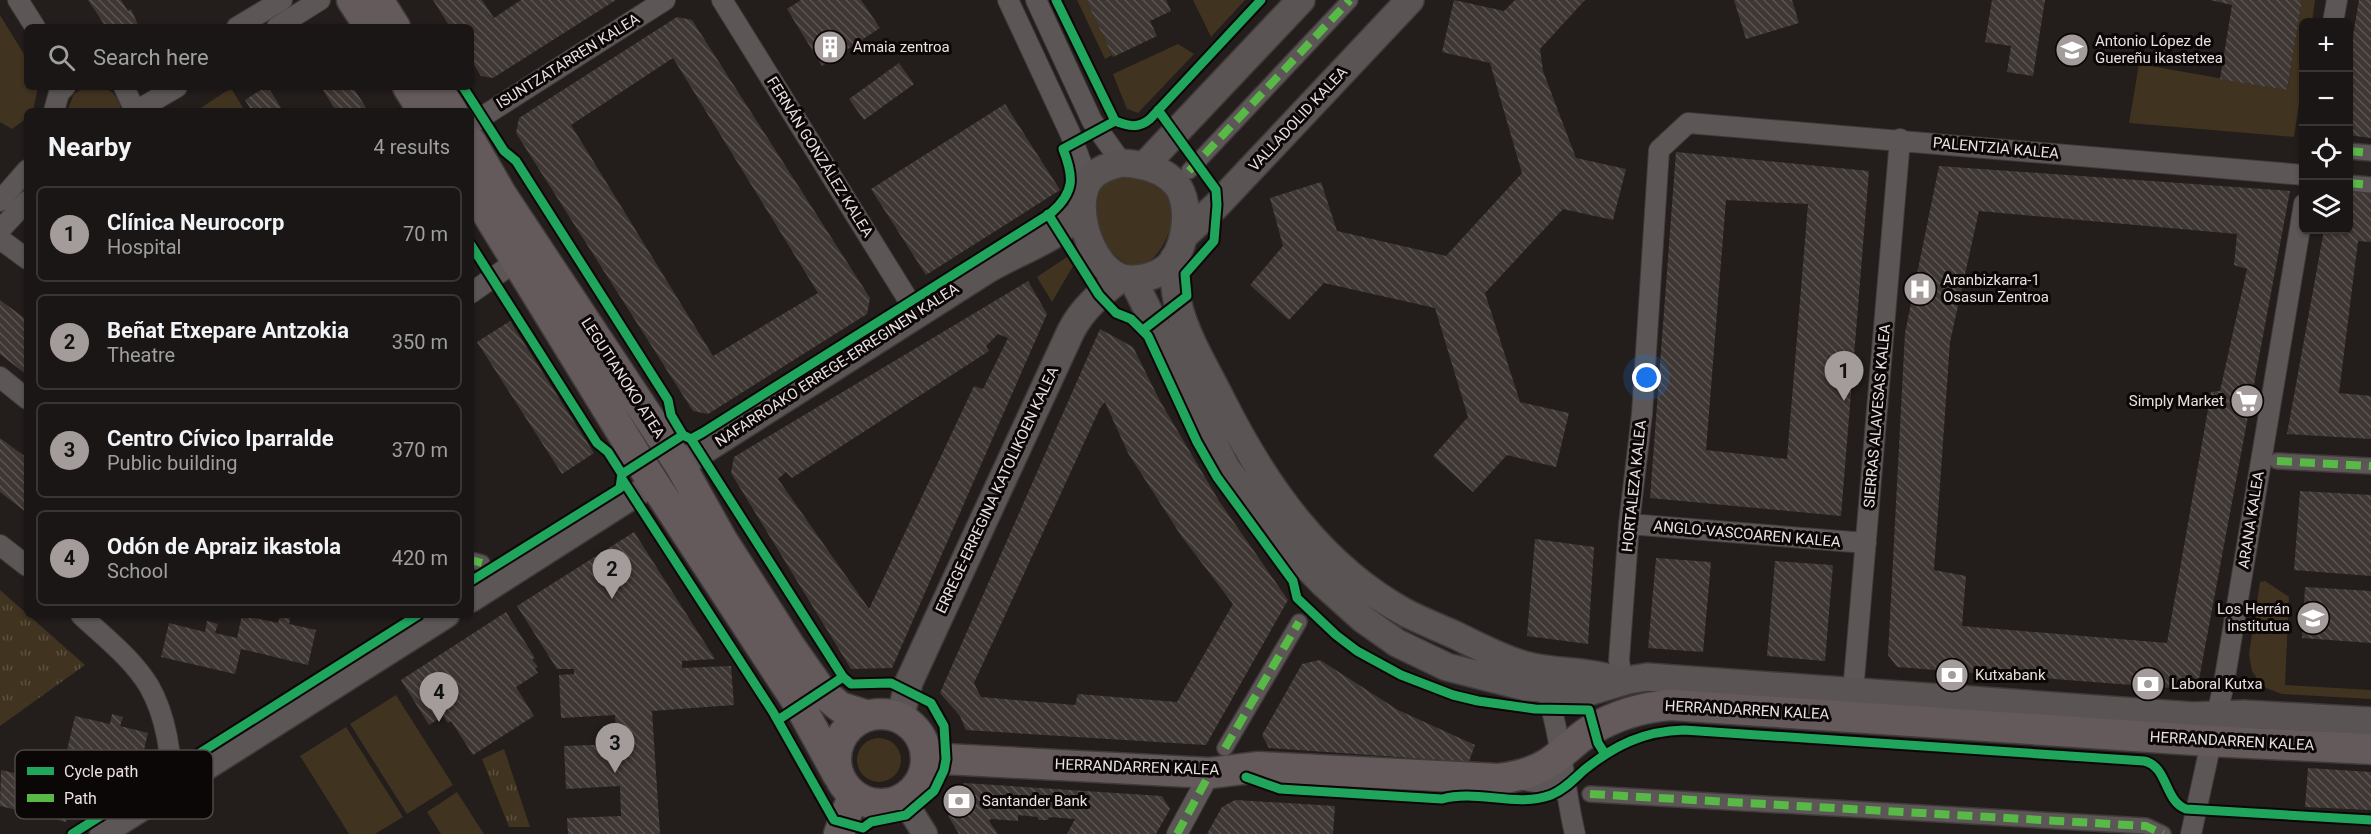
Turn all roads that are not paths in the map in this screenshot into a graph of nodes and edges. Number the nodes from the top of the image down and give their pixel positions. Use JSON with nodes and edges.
{"nodes":[{"id":1,"x":18,"y":0,"type":"edge"},
{"id":2,"x":282,"y":0,"type":"edge"},
{"id":3,"x":320,"y":0,"type":"edge"},
{"id":4,"x":352,"y":0,"type":"edge"},
{"id":5,"x":378,"y":0,"type":"edge"},
{"id":6,"x":665,"y":0,"type":"edge"},
{"id":7,"x":722,"y":0,"type":"edge"},
{"id":8,"x":1008,"y":0,"type":"edge"},
{"id":9,"x":1036,"y":0,"type":"edge"},
{"id":10,"x":1301,"y":0,"type":"edge"},
{"id":11,"x":1350,"y":0,"type":"edge"},
{"id":12,"x":1410,"y":0,"type":"edge"},
{"id":13,"x":2337,"y":0,"type":"edge"},
{"id":14,"x":2334,"y":18,"type":"edge"},
{"id":15,"x":33,"y":24,"type":"edge"},
{"id":16,"x":242,"y":24,"type":"edge"},
{"id":17,"x":282,"y":24,"type":"edge"},
{"id":18,"x":368,"y":24,"type":"edge"},
{"id":19,"x":393,"y":24,"type":"edge"},
{"id":20,"x":62,"y":90,"type":"edge"},
{"id":21,"x":130,"y":90,"type":"edge"},
{"id":22,"x":172,"y":90,"type":"edge"},
{"id":23,"x":410,"y":90,"type":"edge"},
{"id":24,"x":438,"y":90,"type":"edge"},
{"id":25,"x":55,"y":108,"type":"edge"},
{"id":26,"x":135,"y":108,"type":"edge"},
{"id":27,"x":141,"y":108,"type":"edge"},
{"id":28,"x":421,"y":108,"type":"edge"},
{"id":29,"x":450,"y":108,"type":"edge"},
{"id":30,"x":474,"y":122,"type":"edge"},
{"id":31,"x":1688,"y":123,"type":"joint"},
{"id":32,"x":1900,"y":139,"type":"junction"},
{"id":33,"x":474,"y":147,"type":"edge"},
{"id":34,"x":2353,"y":151,"type":"edge"},
{"id":35,"x":2371,"y":153,"type":"edge"},
{"id":36,"x":1133,"y":165,"type":"junction"},
{"id":37,"x":1189,"y":171,"type":"dead end"},
{"id":38,"x":24,"y":173,"type":"edge"},
{"id":39,"x":2299,"y":175,"type":"edge"},
{"id":40,"x":1088,"y":181,"type":"junction"},
{"id":41,"x":2353,"y":183,"type":"edge"},
{"id":42,"x":2371,"y":185,"type":"edge"},
{"id":43,"x":474,"y":192,"type":"edge"},
{"id":44,"x":0,"y":201,"type":"edge"},
{"id":45,"x":24,"y":204,"type":"edge"},
{"id":46,"x":1082,"y":210,"type":"junction"},
{"id":47,"x":0,"y":230,"type":"edge"},
{"id":48,"x":2299,"y":233,"type":"edge"},
{"id":49,"x":0,"y":239,"type":"edge"},
{"id":50,"x":1179,"y":247,"type":"junction"},
{"id":51,"x":24,"y":257,"type":"edge"},
{"id":52,"x":518,"y":260,"type":"junction"},
{"id":53,"x":1127,"y":279,"type":"junction"},
{"id":54,"x":474,"y":291,"type":"edge"},
{"id":55,"x":917,"y":314,"type":"junction"},
{"id":56,"x":0,"y":378,"type":"edge"},
{"id":57,"x":24,"y":397,"type":"edge"},
{"id":58,"x":2277,"y":461,"type":"dead end"},
{"id":59,"x":680,"y":465,"type":"junction"},
{"id":60,"x":2371,"y":466,"type":"edge"},
{"id":61,"x":654,"y":483,"type":"junction"},
{"id":62,"x":1629,"y":524,"type":"junction"},
{"id":63,"x":1866,"y":543,"type":"junction"},
{"id":64,"x":0,"y":545,"type":"edge"},
{"id":65,"x":24,"y":564,"type":"edge"},
{"id":66,"x":474,"y":598,"type":"edge"},
{"id":67,"x":84,"y":618,"type":"edge"},
{"id":68,"x":442,"y":618,"type":"edge"},
{"id":69,"x":1299,"y":622,"type":"dead end"},
{"id":70,"x":1542,"y":678,"type":"junction"},
{"id":71,"x":1622,"y":682,"type":"junction"},
{"id":72,"x":1853,"y":692,"type":"junction"},
{"id":73,"x":1686,"y":705,"type":"junction"},
{"id":74,"x":868,"y":716,"type":"junction"},
{"id":75,"x":900,"y":718,"type":"junction"},
{"id":76,"x":2371,"y":721,"type":"edge"},
{"id":77,"x":2214,"y":728,"type":"junction"},
{"id":78,"x":2371,"y":749,"type":"edge"},
{"id":79,"x":169,"y":750,"type":"edge"},
{"id":80,"x":1562,"y":753,"type":"junction"},
{"id":81,"x":926,"y":758,"type":"junction"},
{"id":82,"x":1217,"y":761,"type":"junction"},
{"id":83,"x":213,"y":764,"type":"edge"},
{"id":84,"x":1511,"y":777,"type":"junction"},
{"id":85,"x":846,"y":786,"type":"junction"},
{"id":86,"x":1566,"y":793,"type":"junction"},
{"id":87,"x":1590,"y":794,"type":"dead end"},
{"id":88,"x":903,"y":799,"type":"junction"},
{"id":89,"x":126,"y":819,"type":"edge"},
{"id":90,"x":102,"y":834,"type":"edge"},
{"id":91,"x":839,"y":834,"type":"edge"},
{"id":92,"x":925,"y":834,"type":"edge"},
{"id":93,"x":1177,"y":834,"type":"edge"},
{"id":94,"x":1575,"y":834,"type":"edge"},
{"id":95,"x":2163,"y":834,"type":"edge"},
{"id":96,"x":2191,"y":834,"type":"edge"}],
"edges":[{"from":1,"to":15,"type":"street"},
{"from":2,"to":16,"type":"street"},
{"from":3,"to":17,"type":"street"},
{"from":4,"to":18,"type":"main road"},
{"from":5,"to":19,"type":"main road"},
{"from":6,"to":30,"type":"street","name":"ISUNTZATARREN KALEA"},
{"from":7,"to":55,"type":"street","name":"FERNÁN GONZÁLEZ KALEA"},
{"from":8,"to":40,"type":"street"},
{"from":9,"to":36,"type":"street"},
{"from":10,"to":36,"type":"main road"},
{"from":11,"to":37,"type":"street"},
{"from":12,"to":50,"type":"main road","name":"VALLADOLID KALEA"},
{"from":13,"to":14,"type":"street"},
{"from":20,"to":25,"type":"street"},
{"from":21,"to":26,"type":"street"},
{"from":22,"to":27,"type":"street"},
{"from":23,"to":28,"type":"main road"},
{"from":24,"to":29,"type":"main road"},
{"from":31,"to":32,"type":"street","name":"PALENTZIA KALEA"},
{"from":31,"to":62,"type":"street","name":"HORTALEZA KALEA"},
{"from":32,"to":39,"type":"street","name":"PALENTZIA KALEA"},
{"from":32,"to":63,"type":"street","name":"SIERRAS ALAVESAS KALEA"},
{"from":33,"to":59,"type":"main road","name":"LEGUTIANOKO ATEA"},
{"from":34,"to":35,"type":"street"},
{"from":36,"to":40,"type":"main road"},
{"from":36,"to":50,"type":"main road"},
{"from":38,"to":44,"type":"street"},
{"from":40,"to":46,"type":"main road"},
{"from":41,"to":42,"type":"street"},
{"from":43,"to":52,"type":"main road","name":"LEGUTIANOKO ATEA"},
{"from":45,"to":47,"type":"street"},
{"from":46,"to":53,"type":"main road"},
{"from":46,"to":55,"type":"main road","name":"NAFARROAKO ERREGE-ERREGINEN KALEA"},
{"from":48,"to":77,"type":"street","name":"ARANA KALEA"},
{"from":49,"to":51,"type":"street"},
{"from":50,"to":53,"type":"main road"},
{"from":50,"to":70,"type":"main road"},
{"from":52,"to":54,"type":"street"},
{"from":52,"to":61,"type":"main road","name":"LEGUTIANOKO ATEA"},
{"from":53,"to":70,"type":"main road"},
{"from":53,"to":75,"type":"main road","name":"ERREGE-ERREGINA KATOLIKOEN KALEA"},
{"from":55,"to":59,"type":"main road","name":"NAFARROAKO ERREGE-ERREGINEN KALEA"},
{"from":56,"to":57,"type":"street"},
{"from":58,"to":60,"type":"street"},
{"from":59,"to":61,"type":"main road","name":"NAFARROAKO ERREGE-ERREGINEN KALEA"},
{"from":59,"to":74,"type":"main road","name":"LEGUTIANOKO ATEA"},
{"from":61,"to":66,"type":"street","name":"NAFARROAKO ERREGE-ERREGINEN KALEA"},
{"from":61,"to":85,"type":"main road","name":"LEGUTIANOKO ATEA"},
{"from":62,"to":63,"type":"street","name":"ANGLO-VASCOAREN KALEA"},
{"from":62,"to":71,"type":"street","name":"HORTALEZA KALEA"},
{"from":63,"to":72,"type":"street","name":"SIERRAS ALAVESAS KALEA"},
{"from":64,"to":65,"type":"street"},
{"from":67,"to":79,"type":"street"},
{"from":68,"to":83,"type":"street"},
{"from":69,"to":82,"type":"street"},
{"from":70,"to":71,"type":"main road","name":"HERRANDARREN KALEA"},
{"from":70,"to":80,"type":"street"},
{"from":71,"to":72,"type":"main road","name":"HERRANDARREN KALEA"},
{"from":71,"to":73,"type":"main road"},
{"from":72,"to":77,"type":"main road","name":"HERRANDARREN KALEA"},
{"from":73,"to":77,"type":"main road","name":"HERRANDARREN KALEA"},
{"from":73,"to":80,"type":"main road","name":"HERRANDARREN KALEA"},
{"from":74,"to":75,"type":"main road"},
{"from":74,"to":85,"type":"main road"},
{"from":75,"to":81,"type":"main road"},
{"from":76,"to":77,"type":"main road","name":"HERRANDARREN KALEA"},
{"from":77,"to":78,"type":"main road","name":"HERRANDARREN KALEA"},
{"from":77,"to":96,"type":"street","name":"ARANA KALEA"},
{"from":80,"to":84,"type":"main road","name":"HERRANDARREN KALEA"},
{"from":80,"to":86,"type":"street"},
{"from":81,"to":82,"type":"main road","name":"HERRANDARREN KALEA"},
{"from":81,"to":88,"type":"main road"},
{"from":82,"to":84,"type":"main road","name":"HERRANDARREN KALEA"},
{"from":82,"to":93,"type":"street"},
{"from":84,"to":86,"type":"street"},
{"from":85,"to":88,"type":"main road"},
{"from":85,"to":91,"type":"main road"},
{"from":86,"to":94,"type":"street"},
{"from":87,"to":95,"type":"street"},
{"from":88,"to":92,"type":"street"},
{"from":89,"to":90,"type":"street"}]}
